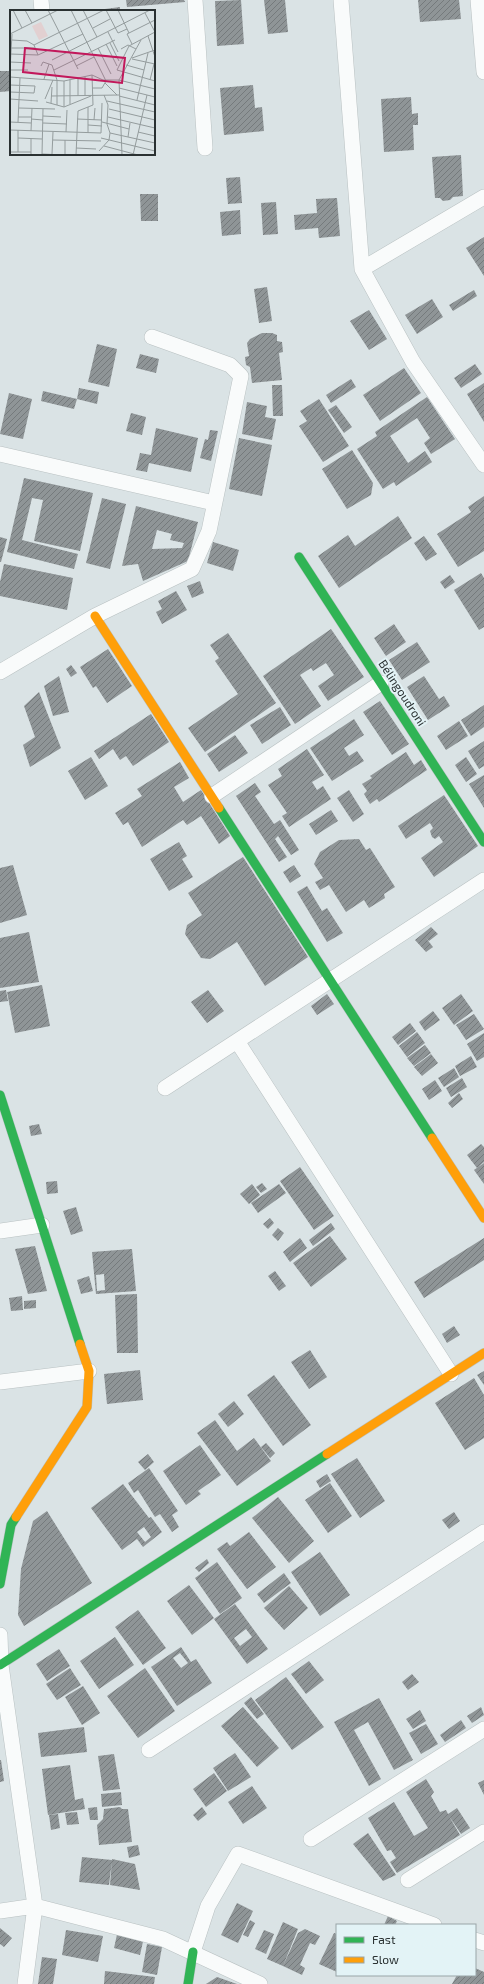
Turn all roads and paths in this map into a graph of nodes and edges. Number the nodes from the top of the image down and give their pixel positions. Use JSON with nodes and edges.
{"nodes":[{"id":1,"x":41,"y":0,"type":"edge"},
{"id":2,"x":195,"y":0,"type":"edge"},
{"id":3,"x":341,"y":0,"type":"edge"},
{"id":4,"x":478,"y":0,"type":"edge"},
{"id":5,"x":42,"y":10,"type":"edge"},
{"id":6,"x":484,"y":72,"type":"edge"},
{"id":7,"x":205,"y":148,"type":"dead end"},
{"id":8,"x":484,"y":197,"type":"edge"},
{"id":9,"x":362,"y":269,"type":"junction"},
{"id":10,"x":152,"y":337,"type":"dead end"},
{"id":11,"x":0,"y":454,"type":"edge"},
{"id":12,"x":484,"y":465,"type":"edge"},
{"id":13,"x":214,"y":503,"type":"junction"},
{"id":14,"x":299,"y":557,"type":"dead end"},
{"id":15,"x":95,"y":616,"type":"junction"},
{"id":16,"x":0,"y":672,"type":"edge"},
{"id":17,"x":381,"y":684,"type":"junction"},
{"id":18,"x":212,"y":796,"type":"junction"},
{"id":19,"x":484,"y":842,"type":"edge"},
{"id":20,"x":484,"y":880,"type":"edge"},
{"id":21,"x":330,"y":980,"type":"junction"},
{"id":22,"x":237,"y":1041,"type":"junction"},
{"id":23,"x":165,"y":1088,"type":"dead end"},
{"id":24,"x":0,"y":1095,"type":"edge"},
{"id":25,"x":484,"y":1218,"type":"edge"},
{"id":26,"x":42,"y":1225,"type":"junction"},
{"id":27,"x":0,"y":1231,"type":"edge"},
{"id":28,"x":484,"y":1353,"type":"edge"},
{"id":29,"x":89,"y":1371,"type":"junction"},
{"id":30,"x":451,"y":1374,"type":"junction"},
{"id":31,"x":0,"y":1382,"type":"edge"},
{"id":32,"x":484,"y":1532,"type":"edge"},
{"id":33,"x":0,"y":1584,"type":"edge"},
{"id":34,"x":0,"y":1635,"type":"edge"},
{"id":35,"x":0,"y":1665,"type":"edge"},
{"id":36,"x":484,"y":1729,"type":"edge"},
{"id":37,"x":149,"y":1750,"type":"dead end"},
{"id":38,"x":484,"y":1832,"type":"edge"},
{"id":39,"x":311,"y":1839,"type":"dead end"},
{"id":40,"x":408,"y":1880,"type":"dead end"},
{"id":41,"x":35,"y":1906,"type":"junction"},
{"id":42,"x":0,"y":1911,"type":"edge"},
{"id":43,"x":431,"y":1924,"type":"edge"},
{"id":44,"x":192,"y":1952,"type":"junction"},
{"id":45,"x":25,"y":1984,"type":"edge"},
{"id":46,"x":188,"y":1984,"type":"edge"},
{"id":47,"x":260,"y":1984,"type":"edge"}],
"edges":[{"from":1,"to":5,"type":"street"},
{"from":2,"to":7,"type":"street"},
{"from":3,"to":9,"type":"street"},
{"from":4,"to":6,"type":"street"},
{"from":8,"to":9,"type":"street"},
{"from":9,"to":12,"type":"street"},
{"from":10,"to":13,"type":"street"},
{"from":11,"to":13,"type":"street"},
{"from":13,"to":15,"type":"street"},
{"from":14,"to":17,"type":"street","name":"Bélingoudroni"},
{"from":15,"to":16,"type":"street"},
{"from":15,"to":18,"type":"street"},
{"from":17,"to":18,"type":"street"},
{"from":17,"to":19,"type":"street","name":"Bélingoudroni"},
{"from":18,"to":21,"type":"street"},
{"from":20,"to":21,"type":"street"},
{"from":21,"to":22,"type":"street"},
{"from":21,"to":25,"type":"street"},
{"from":22,"to":23,"type":"street"},
{"from":22,"to":30,"type":"street"},
{"from":24,"to":26,"type":"street"},
{"from":26,"to":27,"type":"street"},
{"from":26,"to":29,"type":"street"},
{"from":28,"to":30,"type":"street"},
{"from":29,"to":31,"type":"street"},
{"from":29,"to":33,"type":"street"},
{"from":30,"to":35,"type":"street"},
{"from":32,"to":37,"type":"street"},
{"from":34,"to":35,"type":"street"},
{"from":35,"to":41,"type":"street"},
{"from":36,"to":39,"type":"street"},
{"from":38,"to":40,"type":"street"},
{"from":41,"to":42,"type":"street"},
{"from":41,"to":44,"type":"street"},
{"from":41,"to":45,"type":"street"},
{"from":43,"to":44,"type":"street"},
{"from":44,"to":46,"type":"street"},
{"from":44,"to":47,"type":"street"}]}
